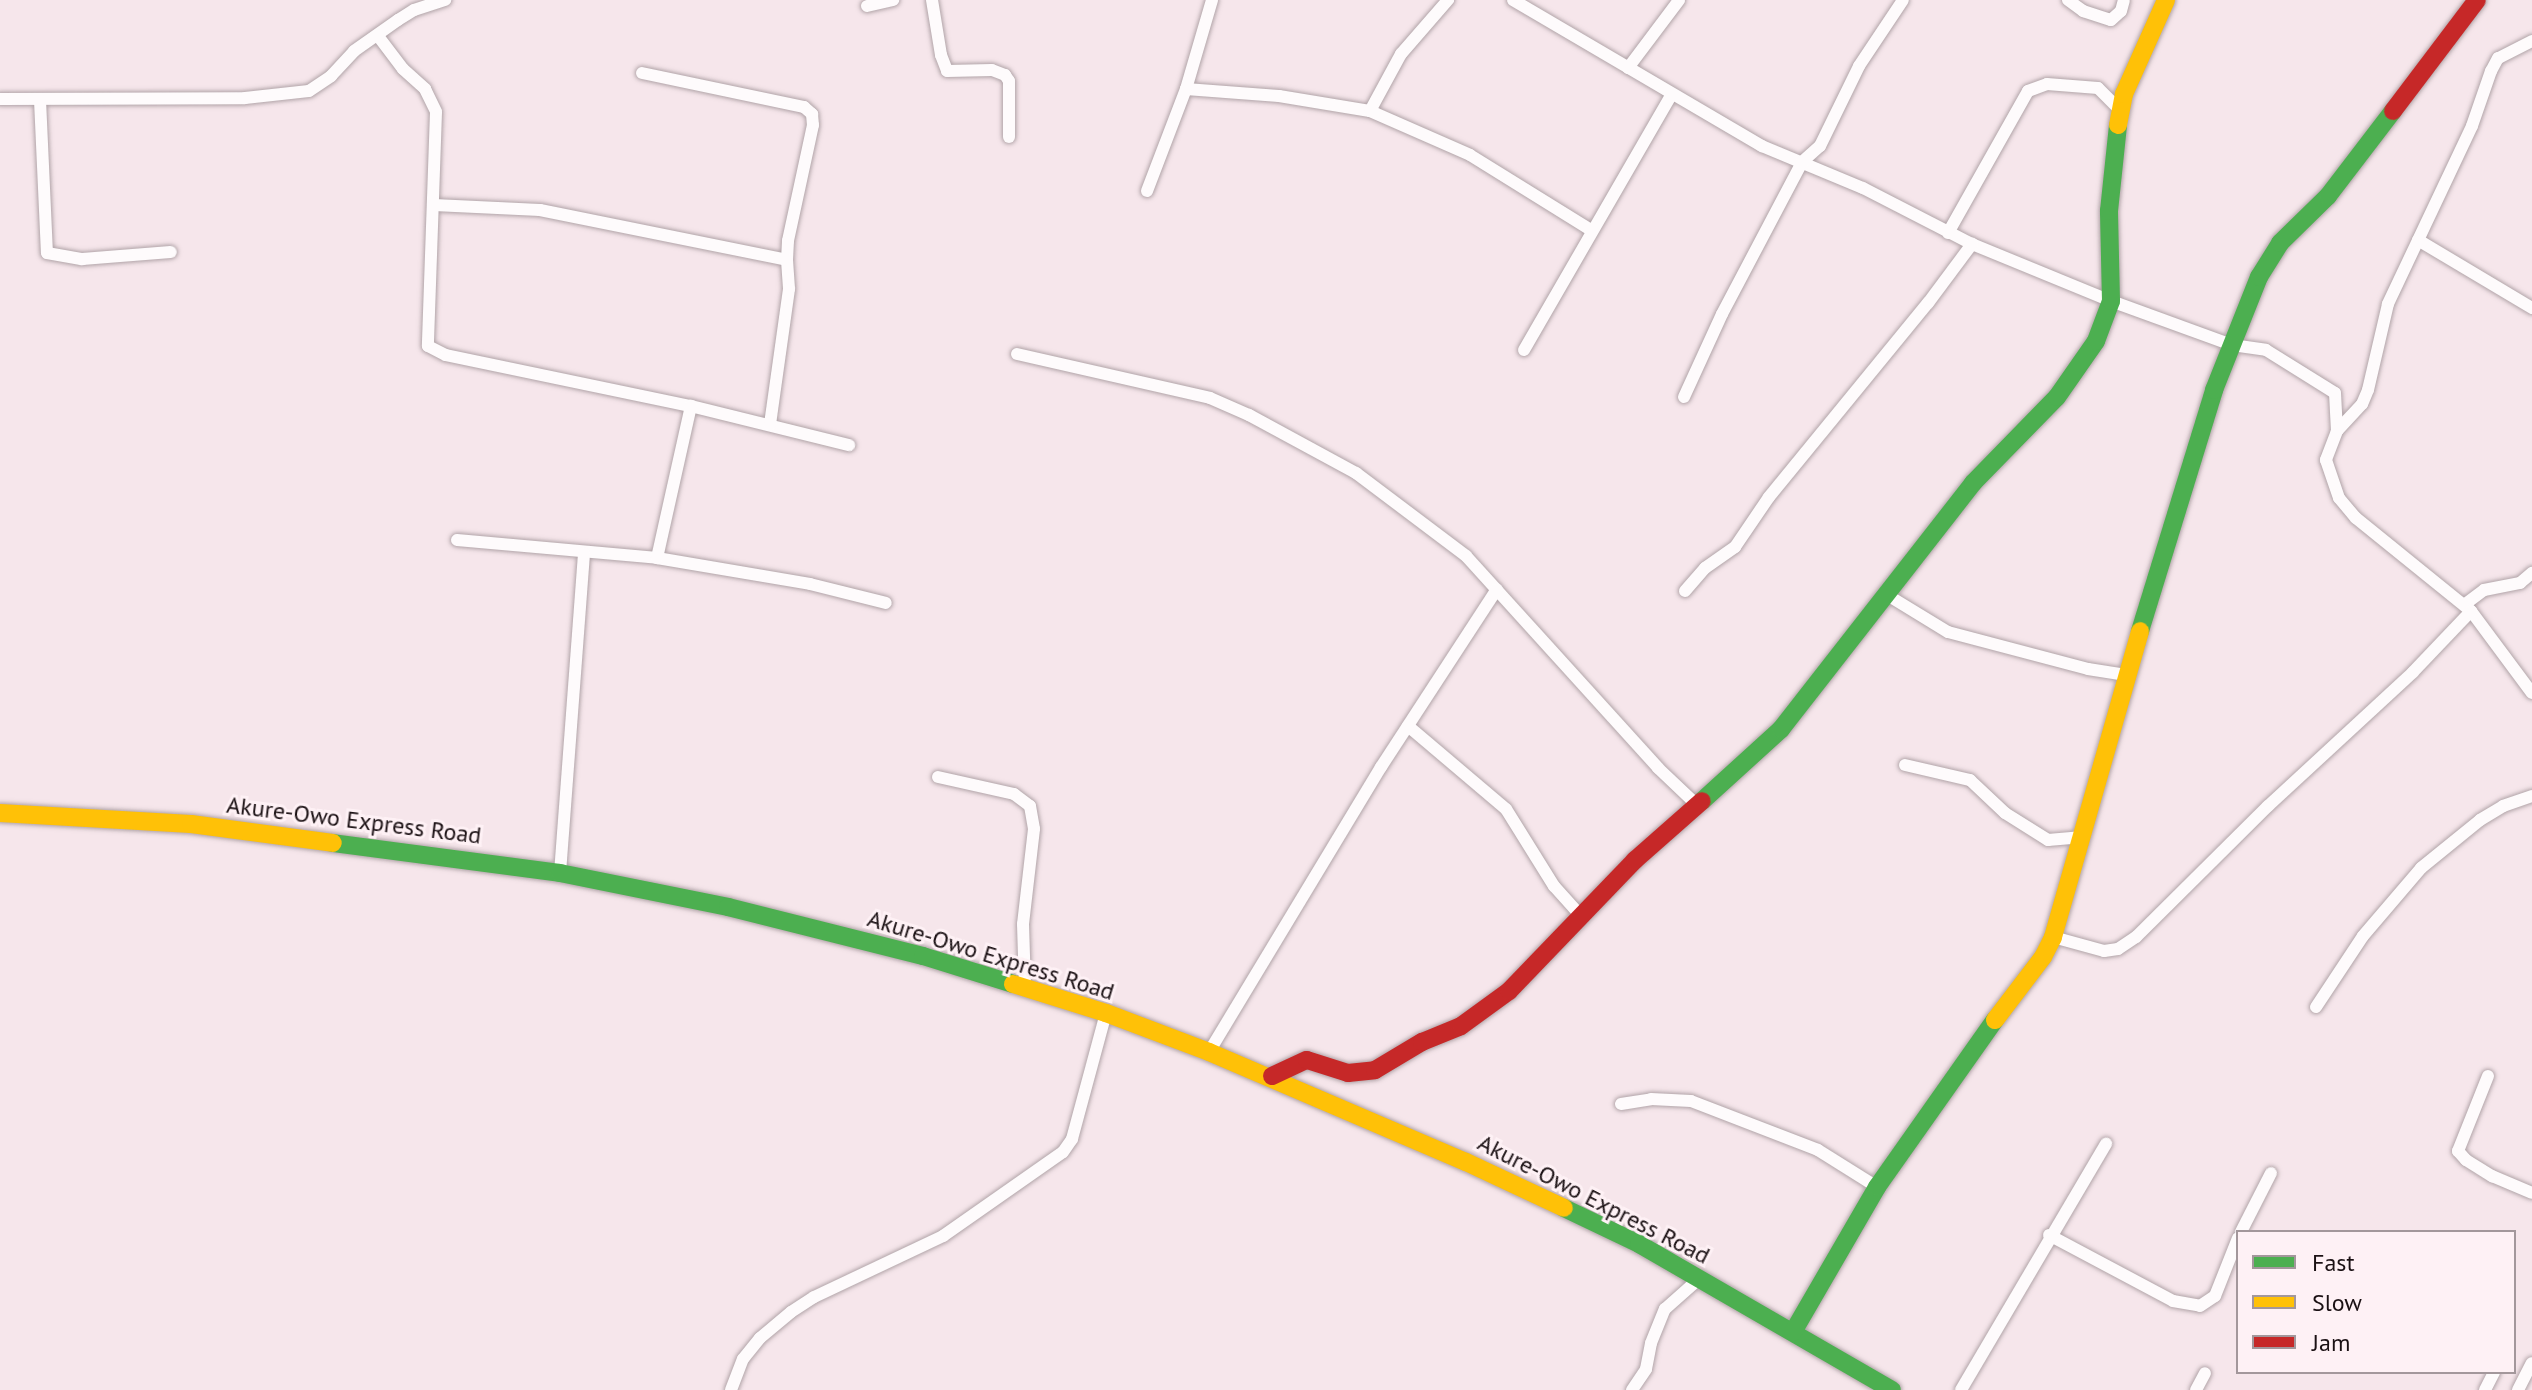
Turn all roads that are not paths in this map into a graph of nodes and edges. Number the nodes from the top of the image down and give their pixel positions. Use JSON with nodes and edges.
{"nodes":[{"id":1,"x":445,"y":0,"type":"edge"},
{"id":2,"x":893,"y":0,"type":"edge"},
{"id":3,"x":932,"y":0,"type":"edge"},
{"id":4,"x":1212,"y":0,"type":"edge"},
{"id":5,"x":1448,"y":0,"type":"edge"},
{"id":6,"x":1513,"y":0,"type":"edge"},
{"id":7,"x":1679,"y":0,"type":"edge"},
{"id":8,"x":1903,"y":0,"type":"edge"},
{"id":9,"x":2068,"y":0,"type":"edge"},
{"id":10,"x":2124,"y":0,"type":"edge"},
{"id":11,"x":2166,"y":0,"type":"edge"},
{"id":12,"x":2477,"y":0,"type":"edge"},
{"id":13,"x":867,"y":6,"type":"dead end"},
{"id":14,"x":378,"y":36,"type":"junction"},
{"id":15,"x":2532,"y":41,"type":"edge"},
{"id":16,"x":1628,"y":68,"type":"junction"},
{"id":17,"x":642,"y":73,"type":"dead end"},
{"id":18,"x":1186,"y":89,"type":"junction"},
{"id":19,"x":1671,"y":95,"type":"junction"},
{"id":20,"x":0,"y":99,"type":"edge"},
{"id":21,"x":40,"y":100,"type":"junction"},
{"id":22,"x":2120,"y":110,"type":"junction"},
{"id":23,"x":1370,"y":111,"type":"junction"},
{"id":24,"x":1009,"y":137,"type":"dead end"},
{"id":25,"x":1802,"y":162,"type":"junction"},
{"id":26,"x":1147,"y":191,"type":"dead end"},
{"id":27,"x":434,"y":205,"type":"junction"},
{"id":28,"x":1591,"y":230,"type":"junction"},
{"id":29,"x":1948,"y":233,"type":"junction"},
{"id":30,"x":2418,"y":240,"type":"junction"},
{"id":31,"x":1972,"y":244,"type":"junction"},
{"id":32,"x":171,"y":252,"type":"dead end"},
{"id":33,"x":787,"y":260,"type":"junction"},
{"id":34,"x":2111,"y":301,"type":"junction"},
{"id":35,"x":2532,"y":308,"type":"edge"},
{"id":36,"x":2232,"y":345,"type":"junction"},
{"id":37,"x":1524,"y":350,"type":"dead end"},
{"id":38,"x":1017,"y":354,"type":"dead end"},
{"id":39,"x":1684,"y":397,"type":"dead end"},
{"id":40,"x":691,"y":406,"type":"junction"},
{"id":41,"x":770,"y":425,"type":"junction"},
{"id":42,"x":2337,"y":431,"type":"junction"},
{"id":43,"x":849,"y":445,"type":"dead end"},
{"id":44,"x":457,"y":540,"type":"dead end"},
{"id":45,"x":584,"y":554,"type":"junction"},
{"id":46,"x":657,"y":558,"type":"junction"},
{"id":47,"x":2532,"y":573,"type":"edge"},
{"id":48,"x":1497,"y":589,"type":"junction"},
{"id":49,"x":1685,"y":591,"type":"dead end"},
{"id":50,"x":1884,"y":593,"type":"junction"},
{"id":51,"x":886,"y":603,"type":"dead end"},
{"id":52,"x":2467,"y":608,"type":"junction"},
{"id":53,"x":2125,"y":675,"type":"junction"},
{"id":54,"x":2532,"y":693,"type":"edge"},
{"id":55,"x":1408,"y":726,"type":"junction"},
{"id":56,"x":1905,"y":765,"type":"dead end"},
{"id":57,"x":938,"y":777,"type":"dead end"},
{"id":58,"x":2532,"y":796,"type":"edge"},
{"id":59,"x":1697,"y":805,"type":"junction"},
{"id":60,"x":0,"y":813,"type":"edge"},
{"id":61,"x":2080,"y":837,"type":"junction"},
{"id":62,"x":560,"y":873,"type":"junction"},
{"id":63,"x":1581,"y":916,"type":"junction"},
{"id":64,"x":2053,"y":937,"type":"junction"},
{"id":65,"x":1025,"y":988,"type":"junction"},
{"id":66,"x":2316,"y":1007,"type":"dead end"},
{"id":67,"x":1106,"y":1013,"type":"junction"},
{"id":68,"x":1209,"y":1052,"type":"junction"},
{"id":69,"x":1272,"y":1076,"type":"junction"},
{"id":70,"x":2488,"y":1076,"type":"dead end"},
{"id":71,"x":1621,"y":1104,"type":"dead end"},
{"id":72,"x":2106,"y":1144,"type":"dead end"},
{"id":73,"x":2271,"y":1173,"type":"dead end"},
{"id":74,"x":1877,"y":1187,"type":"junction"},
{"id":75,"x":2532,"y":1193,"type":"edge"},
{"id":76,"x":2242,"y":1230,"type":"edge"},
{"id":77,"x":2049,"y":1235,"type":"junction"},
{"id":78,"x":2236,"y":1243,"type":"edge"},
{"id":79,"x":1700,"y":1278,"type":"junction"},
{"id":80,"x":1793,"y":1332,"type":"junction"},
{"id":81,"x":2532,"y":1363,"type":"edge"},
{"id":82,"x":2205,"y":1373,"type":"dead end"},
{"id":83,"x":731,"y":1390,"type":"edge"},
{"id":84,"x":1632,"y":1390,"type":"edge"},
{"id":85,"x":1892,"y":1390,"type":"edge"},
{"id":86,"x":1961,"y":1390,"type":"edge"},
{"id":87,"x":2196,"y":1390,"type":"edge"},
{"id":88,"x":2518,"y":1390,"type":"edge"}],
"edges":[{"from":1,"to":14,"type":"street"},
{"from":2,"to":13,"type":"street"},
{"from":3,"to":24,"type":"street"},
{"from":4,"to":18,"type":"street"},
{"from":5,"to":23,"type":"street"},
{"from":6,"to":16,"type":"street"},
{"from":7,"to":16,"type":"street"},
{"from":8,"to":25,"type":"street"},
{"from":9,"to":10,"type":"street"},
{"from":11,"to":22,"type":"main road"},
{"from":12,"to":36,"type":"main road"},
{"from":14,"to":21,"type":"street"},
{"from":14,"to":27,"type":"street"},
{"from":15,"to":30,"type":"street"},
{"from":16,"to":19,"type":"street"},
{"from":17,"to":33,"type":"street"},
{"from":18,"to":23,"type":"street"},
{"from":18,"to":26,"type":"street"},
{"from":19,"to":25,"type":"street"},
{"from":19,"to":28,"type":"street"},
{"from":20,"to":21,"type":"street"},
{"from":21,"to":32,"type":"street"},
{"from":22,"to":29,"type":"street"},
{"from":22,"to":34,"type":"main road"},
{"from":23,"to":28,"type":"street"},
{"from":25,"to":29,"type":"street"},
{"from":25,"to":39,"type":"street"},
{"from":27,"to":33,"type":"street"},
{"from":27,"to":40,"type":"street"},
{"from":28,"to":37,"type":"street"},
{"from":29,"to":31,"type":"street"},
{"from":30,"to":35,"type":"street"},
{"from":30,"to":42,"type":"street"},
{"from":31,"to":34,"type":"street"},
{"from":31,"to":49,"type":"street"},
{"from":33,"to":41,"type":"street"},
{"from":34,"to":36,"type":"street"},
{"from":34,"to":50,"type":"main road"},
{"from":36,"to":42,"type":"street"},
{"from":36,"to":53,"type":"main road"},
{"from":38,"to":48,"type":"street"},
{"from":40,"to":41,"type":"street"},
{"from":40,"to":46,"type":"street"},
{"from":41,"to":43,"type":"street"},
{"from":42,"to":52,"type":"street"},
{"from":44,"to":45,"type":"street"},
{"from":45,"to":46,"type":"street"},
{"from":45,"to":62,"type":"street"},
{"from":46,"to":51,"type":"street"},
{"from":47,"to":52,"type":"street"},
{"from":48,"to":55,"type":"street"},
{"from":48,"to":59,"type":"street"},
{"from":50,"to":53,"type":"street"},
{"from":50,"to":59,"type":"main road"},
{"from":52,"to":54,"type":"street"},
{"from":52,"to":64,"type":"street"},
{"from":53,"to":61,"type":"main road"},
{"from":55,"to":63,"type":"street"},
{"from":55,"to":68,"type":"street"},
{"from":56,"to":61,"type":"street"},
{"from":57,"to":65,"type":"street"},
{"from":58,"to":66,"type":"street"},
{"from":59,"to":63,"type":"main road"},
{"from":60,"to":62,"type":"main road","name":"Akure-Owo Express Road"},
{"from":61,"to":64,"type":"main road"},
{"from":62,"to":65,"type":"main road","name":"Akure-Owo Express Road"},
{"from":63,"to":69,"type":"main road"},
{"from":64,"to":74,"type":"main road"},
{"from":65,"to":67,"type":"main road","name":"Akure-Owo Express Road"},
{"from":67,"to":68,"type":"main road","name":"Akure-Owo Express Road"},
{"from":67,"to":83,"type":"street"},
{"from":68,"to":69,"type":"main road","name":"Akure-Owo Express Road"},
{"from":69,"to":79,"type":"main road","name":"Akure-Owo Express Road"},
{"from":70,"to":75,"type":"street"},
{"from":71,"to":74,"type":"street"},
{"from":72,"to":77,"type":"street"},
{"from":73,"to":76,"type":"street"},
{"from":74,"to":80,"type":"main road"},
{"from":77,"to":78,"type":"street"},
{"from":77,"to":86,"type":"street"},
{"from":79,"to":80,"type":"main road","name":"Akure-Owo Express Road"},
{"from":79,"to":84,"type":"street"},
{"from":80,"to":85,"type":"main road","name":"Akure-Owo Express Road"},
{"from":81,"to":88,"type":"street"},
{"from":82,"to":87,"type":"street"}]}
